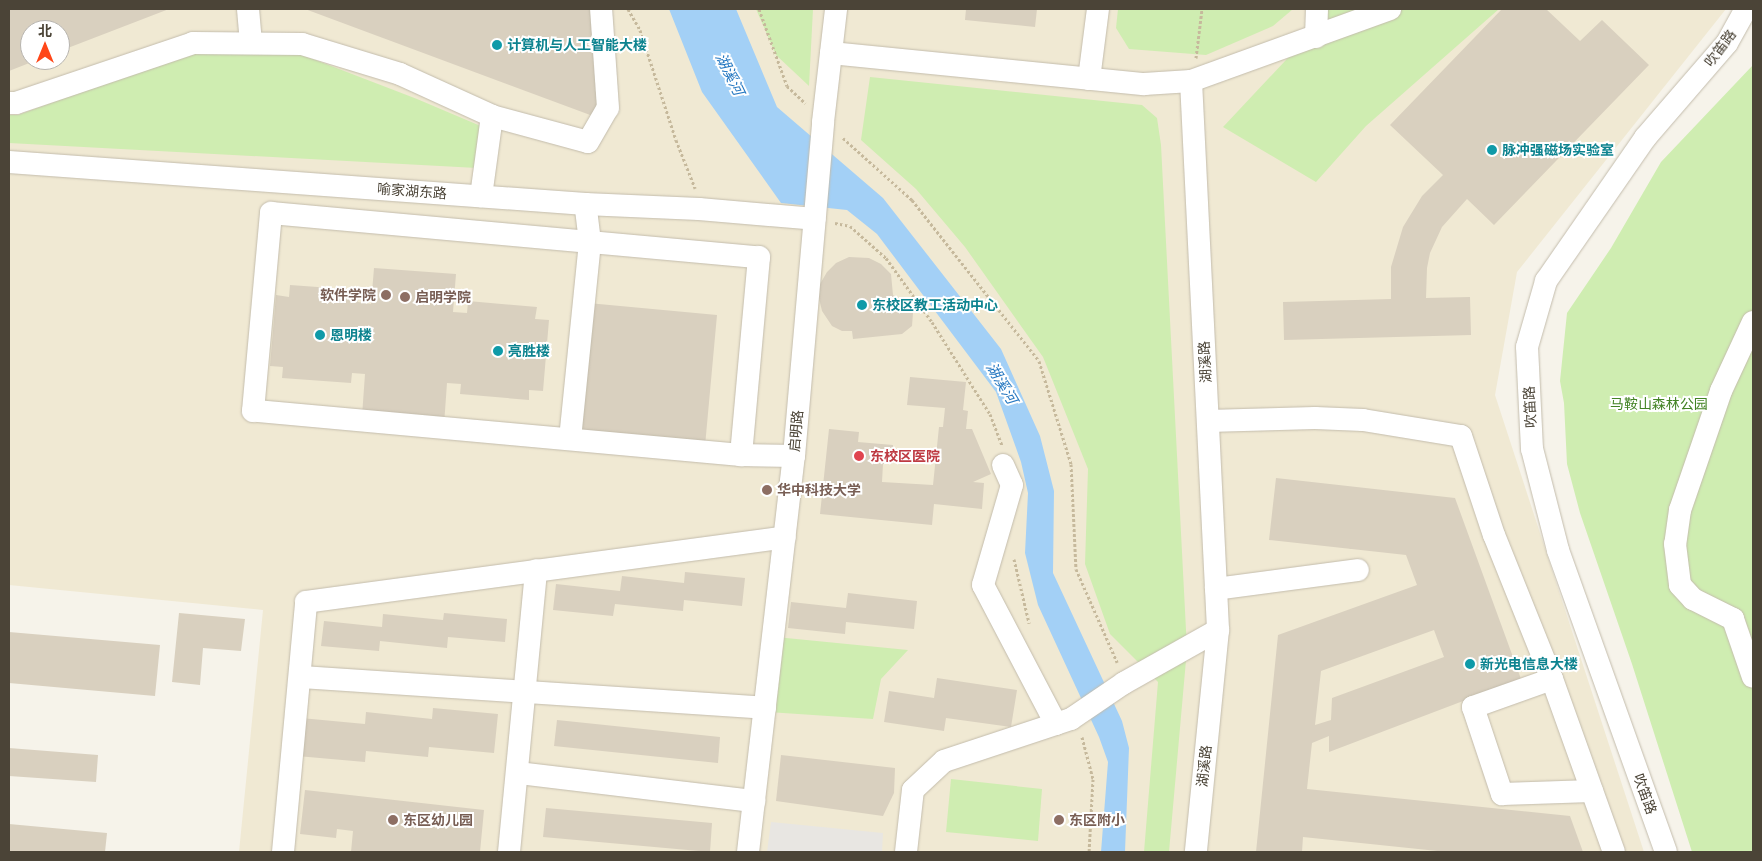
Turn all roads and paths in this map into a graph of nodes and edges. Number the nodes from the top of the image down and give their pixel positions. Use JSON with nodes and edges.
{"nodes":[{"id":1,"x":248,"y":9,"type":"edge"},
{"id":2,"x":601,"y":9,"type":"edge"},
{"id":3,"x":628,"y":9,"type":"edge"},
{"id":4,"x":759,"y":9,"type":"edge"},
{"id":5,"x":836,"y":9,"type":"edge"},
{"id":6,"x":1098,"y":9,"type":"edge"},
{"id":7,"x":1202,"y":9,"type":"edge"},
{"id":8,"x":1317,"y":9,"type":"edge"},
{"id":9,"x":1390,"y":9,"type":"edge"},
{"id":10,"x":1746,"y":9,"type":"edge"},
{"id":11,"x":1316,"y":37,"type":"junction"},
{"id":12,"x":250,"y":43,"type":"junction"},
{"id":13,"x":831,"y":53,"type":"junction"},
{"id":14,"x":1089,"y":80,"type":"junction"},
{"id":15,"x":1191,"y":81,"type":"junction"},
{"id":16,"x":9,"y":103,"type":"edge"},
{"id":17,"x":492,"y":116,"type":"junction"},
{"id":18,"x":823,"y":121,"type":"junction"},
{"id":19,"x":9,"y":162,"type":"edge"},
{"id":20,"x":481,"y":196,"type":"junction"},
{"id":21,"x":585,"y":204,"type":"junction"},
{"id":22,"x":699,"y":208,"type":"junction"},
{"id":23,"x":815,"y":218,"type":"junction"},
{"id":24,"x":590,"y":242,"type":"junction"},
{"id":25,"x":1753,"y":322,"type":"edge"},
{"id":26,"x":1208,"y":421,"type":"junction"},
{"id":27,"x":570,"y":439,"type":"junction"},
{"id":28,"x":741,"y":455,"type":"junction"},
{"id":29,"x":794,"y":456,"type":"junction"},
{"id":30,"x":1003,"y":465,"type":"dead end"},
{"id":31,"x":785,"y":537,"type":"junction"},
{"id":32,"x":536,"y":570,"type":"junction"},
{"id":33,"x":1358,"y":570,"type":"dead end"},
{"id":34,"x":1216,"y":589,"type":"junction"},
{"id":35,"x":1218,"y":630,"type":"junction"},
{"id":36,"x":301,"y":676,"type":"junction"},
{"id":37,"x":1753,"y":677,"type":"edge"},
{"id":38,"x":1552,"y":679,"type":"junction"},
{"id":39,"x":1126,"y":682,"type":"junction"},
{"id":40,"x":526,"y":690,"type":"junction"},
{"id":41,"x":765,"y":708,"type":"junction"},
{"id":42,"x":1063,"y":722,"type":"junction"},
{"id":43,"x":518,"y":773,"type":"junction"},
{"id":44,"x":1592,"y":792,"type":"junction"},
{"id":45,"x":754,"y":801,"type":"junction"},
{"id":46,"x":283,"y":852,"type":"edge"},
{"id":47,"x":509,"y":852,"type":"edge"},
{"id":48,"x":748,"y":852,"type":"edge"},
{"id":49,"x":906,"y":852,"type":"edge"},
{"id":50,"x":1196,"y":852,"type":"edge"},
{"id":51,"x":1614,"y":852,"type":"edge"},
{"id":52,"x":1666,"y":852,"type":"edge"}],
"edges":[{"from":1,"to":12,"type":"street"},
{"from":2,"to":17,"type":"street"},
{"from":3,"to":22,"type":"path"},
{"from":4,"to":18,"type":"path"},
{"from":5,"to":13,"type":"street","name":"启明路"},
{"from":6,"to":14,"type":"street"},
{"from":7,"to":15,"type":"path"},
{"from":8,"to":11,"type":"street"},
{"from":9,"to":11,"type":"street"},
{"from":10,"to":52,"type":"street","name":"吹笛路"},
{"from":11,"to":15,"type":"street"},
{"from":12,"to":16,"type":"street"},
{"from":12,"to":17,"type":"street"},
{"from":13,"to":14,"type":"street"},
{"from":13,"to":18,"type":"street","name":"启明路"},
{"from":14,"to":15,"type":"street"},
{"from":15,"to":26,"type":"street","name":"湖溪路"},
{"from":17,"to":20,"type":"street"},
{"from":18,"to":23,"type":"street","name":"启明路"},
{"from":18,"to":39,"type":"path"},
{"from":19,"to":20,"type":"street","name":"喻家湖东路"},
{"from":20,"to":21,"type":"street","name":"喻家湖东路"},
{"from":21,"to":22,"type":"street","name":"喻家湖东路"},
{"from":21,"to":24,"type":"street"},
{"from":22,"to":23,"type":"street","name":"喻家湖东路"},
{"from":23,"to":29,"type":"street","name":"启明路"},
{"from":24,"to":27,"type":"street"},
{"from":24,"to":27,"type":"street"},
{"from":24,"to":28,"type":"street"},
{"from":25,"to":37,"type":"street"},
{"from":26,"to":34,"type":"street","name":"湖溪路"},
{"from":26,"to":38,"type":"street"},
{"from":27,"to":28,"type":"street"},
{"from":28,"to":29,"type":"street"},
{"from":29,"to":31,"type":"street","name":"启明路"},
{"from":30,"to":42,"type":"street"},
{"from":31,"to":32,"type":"street"},
{"from":31,"to":41,"type":"street","name":"启明路"},
{"from":32,"to":36,"type":"street"},
{"from":32,"to":40,"type":"street"},
{"from":33,"to":34,"type":"street"},
{"from":34,"to":35,"type":"street","name":"湖溪路"},
{"from":35,"to":39,"type":"street"},
{"from":35,"to":50,"type":"street","name":"湖溪路"},
{"from":36,"to":40,"type":"street"},
{"from":36,"to":46,"type":"street"},
{"from":38,"to":44,"type":"street"},
{"from":38,"to":44,"type":"street"},
{"from":39,"to":42,"type":"street"},
{"from":40,"to":41,"type":"street"},
{"from":40,"to":43,"type":"street"},
{"from":41,"to":45,"type":"street","name":"启明路"},
{"from":42,"to":49,"type":"street"},
{"from":43,"to":45,"type":"street"},
{"from":43,"to":47,"type":"street"},
{"from":44,"to":51,"type":"street"},
{"from":45,"to":48,"type":"street","name":"启明路"}]}
